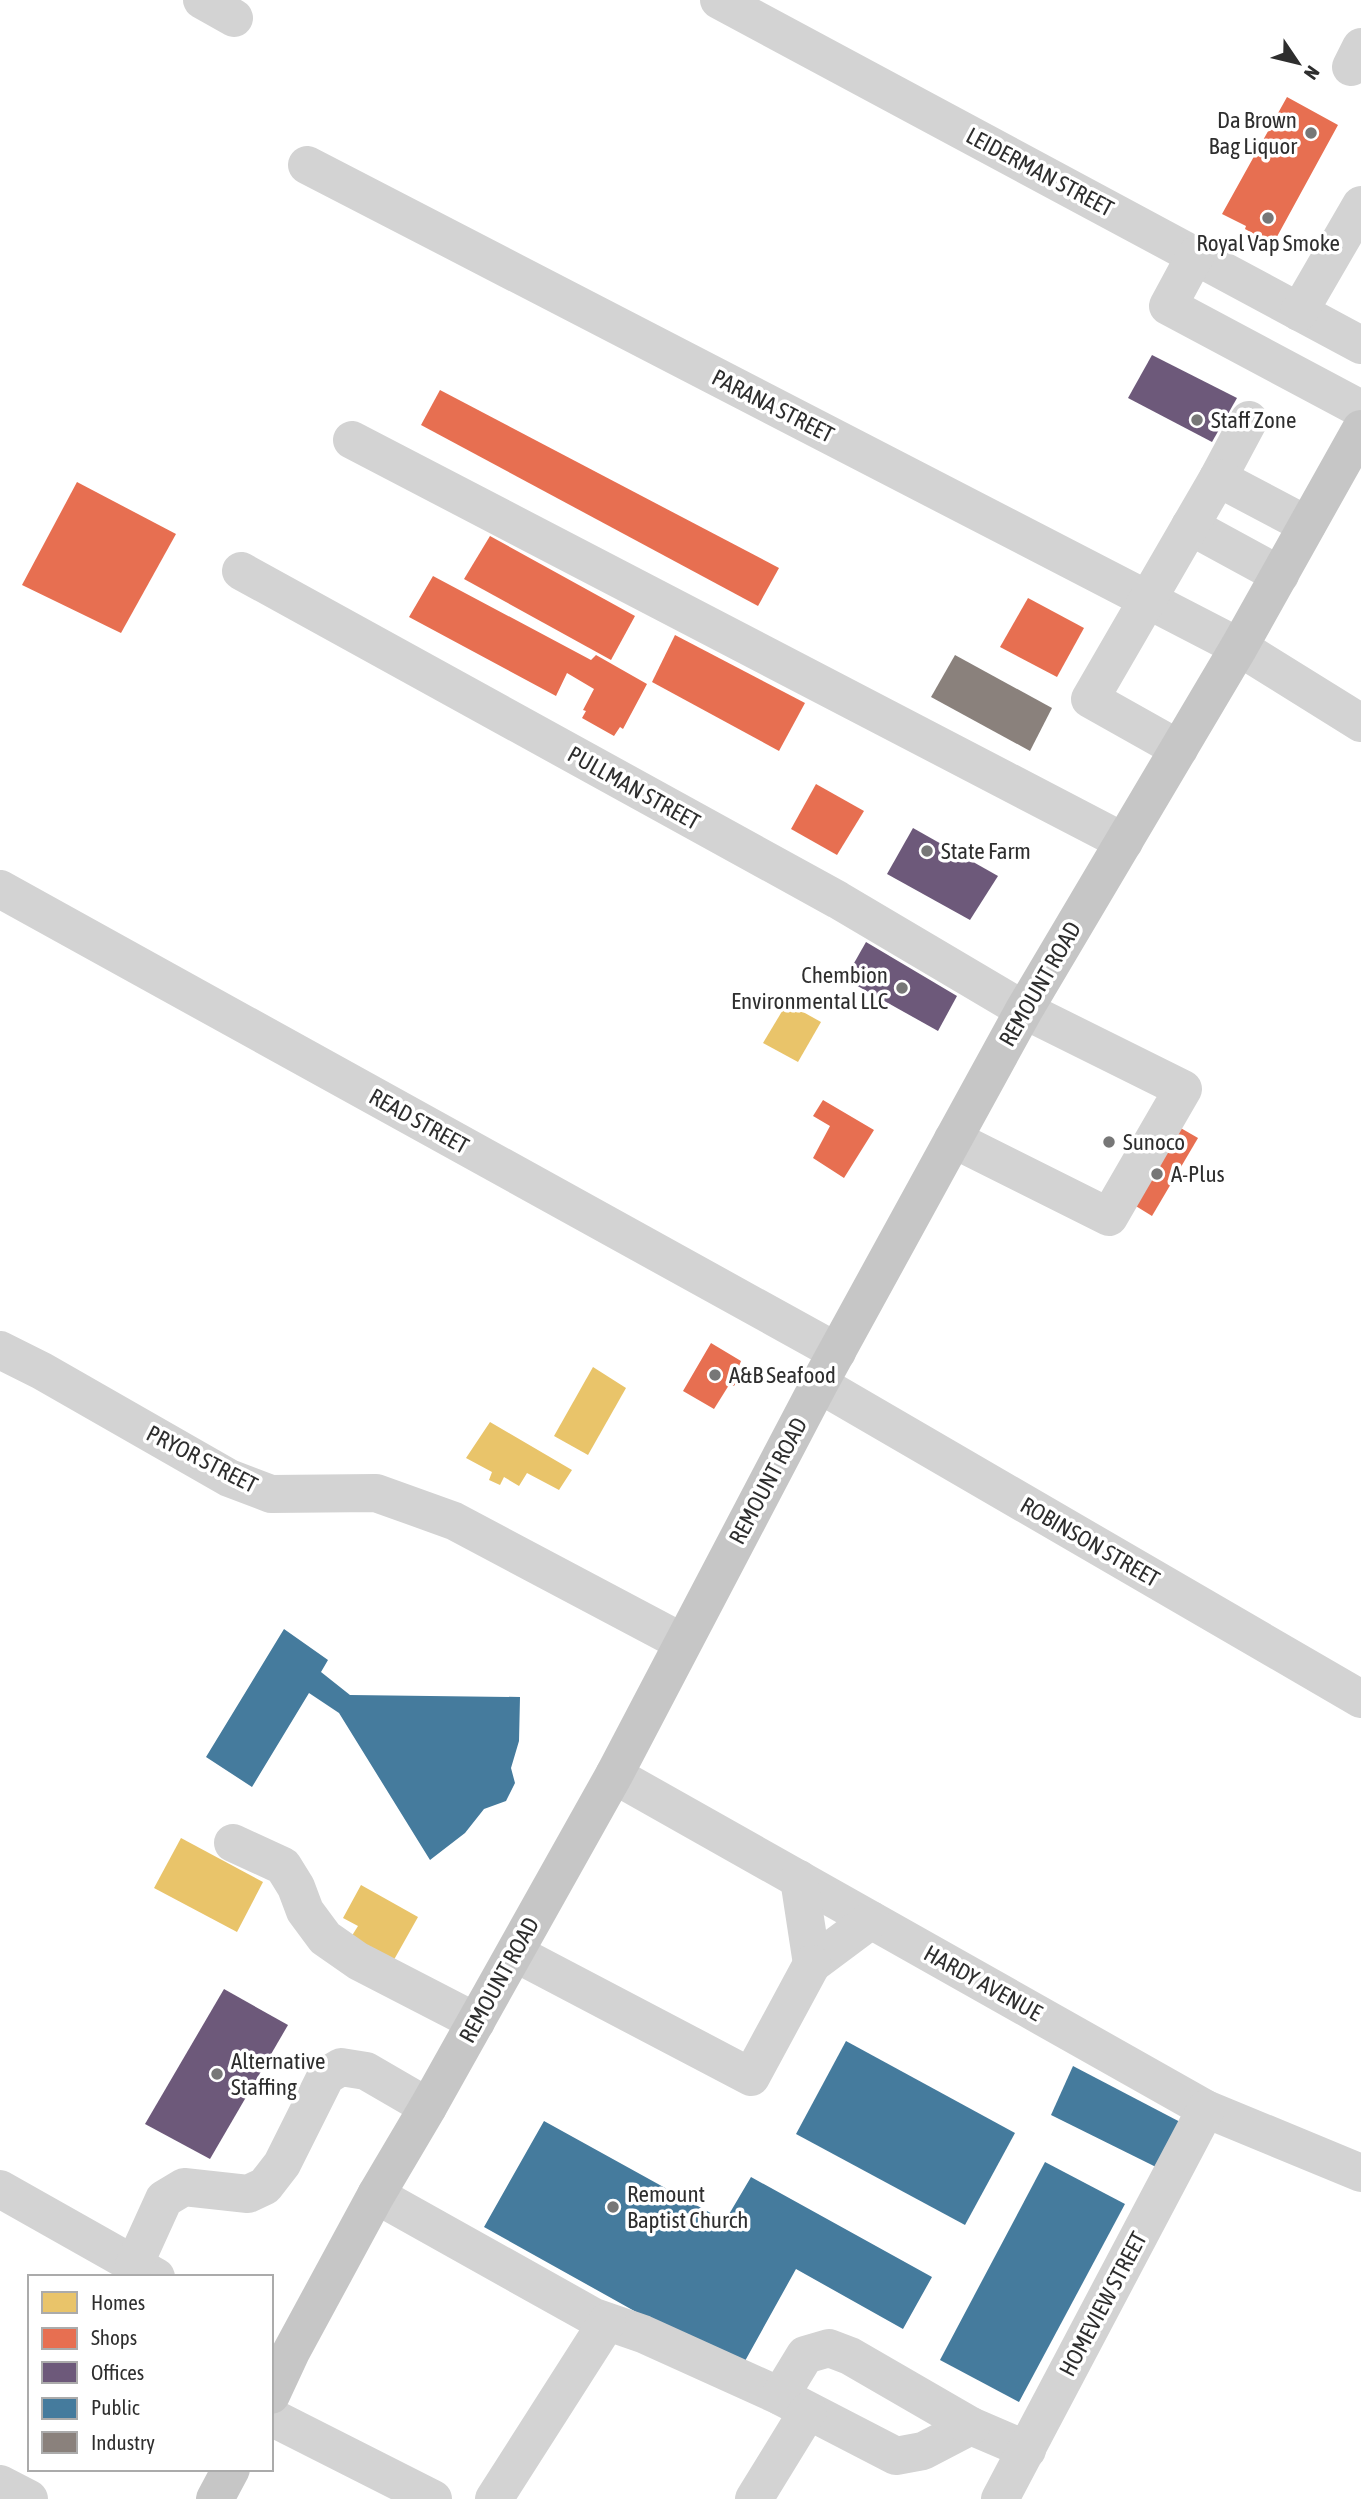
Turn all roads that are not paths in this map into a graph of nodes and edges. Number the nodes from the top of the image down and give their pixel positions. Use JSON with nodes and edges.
{"nodes":[{"id":1,"x":719,"y":0,"type":"edge"},
{"id":2,"x":307,"y":165,"type":"dead end"},
{"id":3,"x":1361,"y":205,"type":"edge"},
{"id":4,"x":1195,"y":256,"type":"junction"},
{"id":5,"x":1299,"y":312,"type":"junction"},
{"id":6,"x":1361,"y":345,"type":"edge"},
{"id":7,"x":1361,"y":409,"type":"edge"},
{"id":8,"x":1249,"y":420,"type":"dead end"},
{"id":9,"x":1361,"y":429,"type":"edge"},
{"id":10,"x":352,"y":440,"type":"dead end"},
{"id":11,"x":1218,"y":478,"type":"junction"},
{"id":12,"x":1307,"y":524,"type":"junction"},
{"id":13,"x":1190,"y":526,"type":"junction"},
{"id":14,"x":242,"y":571,"type":"dead end"},
{"id":15,"x":1280,"y":575,"type":"junction"},
{"id":16,"x":1148,"y":600,"type":"junction"},
{"id":17,"x":1239,"y":647,"type":"junction"},
{"id":18,"x":1361,"y":723,"type":"edge"},
{"id":19,"x":1179,"y":749,"type":"junction"},
{"id":20,"x":1124,"y":842,"type":"junction"},
{"id":21,"x":0,"y":889,"type":"edge"},
{"id":22,"x":1024,"y":1010,"type":"junction"},
{"id":23,"x":953,"y":1139,"type":"junction"},
{"id":24,"x":0,"y":1350,"type":"edge"},
{"id":25,"x":828,"y":1368,"type":"junction"},
{"id":26,"x":682,"y":1642,"type":"junction"},
{"id":27,"x":1361,"y":1699,"type":"edge"},
{"id":28,"x":614,"y":1775,"type":"junction"},
{"id":29,"x":233,"y":1843,"type":"dead end"},
{"id":30,"x":799,"y":1879,"type":"junction"},
{"id":31,"x":872,"y":1920,"type":"junction"},
{"id":32,"x":514,"y":1952,"type":"junction"},
{"id":33,"x":812,"y":1964,"type":"junction"},
{"id":34,"x":476,"y":2022,"type":"junction"},
{"id":35,"x":428,"y":2107,"type":"junction"},
{"id":36,"x":1206,"y":2109,"type":"junction"},
{"id":37,"x":1361,"y":2172,"type":"edge"},
{"id":38,"x":0,"y":2189,"type":"edge"},
{"id":39,"x":376,"y":2195,"type":"junction"},
{"id":40,"x":145,"y":2271,"type":"edge"},
{"id":41,"x":607,"y":2322,"type":"junction"},
{"id":42,"x":281,"y":2347,"type":"edge"},
{"id":43,"x":273,"y":2385,"type":"edge"},
{"id":44,"x":794,"y":2403,"type":"junction"},
{"id":45,"x":273,"y":2418,"type":"edge"},
{"id":46,"x":971,"y":2426,"type":"junction"},
{"id":47,"x":1027,"y":2450,"type":"junction"},
{"id":48,"x":230,"y":2471,"type":"edge"},
{"id":49,"x":0,"y":2484,"type":"edge"},
{"id":50,"x":29,"y":2499,"type":"edge"},
{"id":51,"x":215,"y":2499,"type":"edge"},
{"id":52,"x":433,"y":2499,"type":"edge"},
{"id":53,"x":494,"y":2499,"type":"edge"},
{"id":54,"x":754,"y":2499,"type":"edge"},
{"id":55,"x":1000,"y":2499,"type":"edge"}],
"edges":[{"from":1,"to":4,"type":"street","name":"LEIDERMAN STREET"},
{"from":2,"to":16,"type":"street","name":"PARANA STREET"},
{"from":3,"to":5,"type":"street"},
{"from":4,"to":5,"type":"street","name":"LEIDERMAN STREET"},
{"from":4,"to":7,"type":"street"},
{"from":5,"to":6,"type":"street","name":"LEIDERMAN STREET"},
{"from":8,"to":11,"type":"street"},
{"from":9,"to":12,"type":"main road","name":"REMOUNT ROAD"},
{"from":10,"to":20,"type":"street"},
{"from":11,"to":12,"type":"street"},
{"from":11,"to":13,"type":"street"},
{"from":12,"to":15,"type":"main road","name":"REMOUNT ROAD"},
{"from":13,"to":15,"type":"street"},
{"from":13,"to":16,"type":"street"},
{"from":14,"to":22,"type":"street","name":"PULLMAN STREET"},
{"from":15,"to":17,"type":"main road","name":"REMOUNT ROAD"},
{"from":16,"to":17,"type":"street","name":"PARANA STREET"},
{"from":16,"to":19,"type":"street"},
{"from":17,"to":18,"type":"street","name":"PARANA STREET"},
{"from":17,"to":19,"type":"main road","name":"REMOUNT ROAD"},
{"from":19,"to":20,"type":"main road","name":"REMOUNT ROAD"},
{"from":20,"to":22,"type":"main road","name":"REMOUNT ROAD"},
{"from":21,"to":25,"type":"street","name":"READ STREET"},
{"from":22,"to":23,"type":"main road","name":"REMOUNT ROAD"},
{"from":22,"to":23,"type":"street","name":"PULLMAN STREET"},
{"from":23,"to":25,"type":"main road","name":"REMOUNT ROAD"},
{"from":24,"to":26,"type":"street","name":"PRYOR STREET"},
{"from":25,"to":26,"type":"main road","name":"REMOUNT ROAD"},
{"from":25,"to":27,"type":"street","name":"ROBINSON STREET"},
{"from":26,"to":28,"type":"main road","name":"REMOUNT ROAD"},
{"from":28,"to":30,"type":"street","name":"HARDY AVENUE"},
{"from":28,"to":32,"type":"main road","name":"REMOUNT ROAD"},
{"from":29,"to":34,"type":"street"},
{"from":30,"to":31,"type":"street","name":"HARDY AVENUE"},
{"from":30,"to":33,"type":"street"},
{"from":31,"to":33,"type":"street"},
{"from":31,"to":36,"type":"street","name":"HARDY AVENUE"},
{"from":32,"to":33,"type":"street"},
{"from":32,"to":34,"type":"main road","name":"REMOUNT ROAD"},
{"from":34,"to":35,"type":"main road","name":"REMOUNT ROAD"},
{"from":35,"to":39,"type":"main road","name":"REMOUNT ROAD"},
{"from":35,"to":40,"type":"street"},
{"from":36,"to":37,"type":"street","name":"HARDY AVENUE"},
{"from":36,"to":47,"type":"street","name":"HOMEVIEW STREET"},
{"from":38,"to":40,"type":"street"},
{"from":39,"to":41,"type":"street"},
{"from":39,"to":42,"type":"main road","name":"REMOUNT ROAD"},
{"from":41,"to":44,"type":"street"},
{"from":41,"to":53,"type":"street"},
{"from":42,"to":43,"type":"main road","name":"REMOUNT ROAD"},
{"from":44,"to":46,"type":"street"},
{"from":44,"to":46,"type":"street"},
{"from":44,"to":54,"type":"street"},
{"from":45,"to":52,"type":"street"},
{"from":46,"to":47,"type":"street"},
{"from":47,"to":55,"type":"street","name":"HOMEVIEW STREET"},
{"from":48,"to":51,"type":"main road"},
{"from":49,"to":50,"type":"street"}]}
